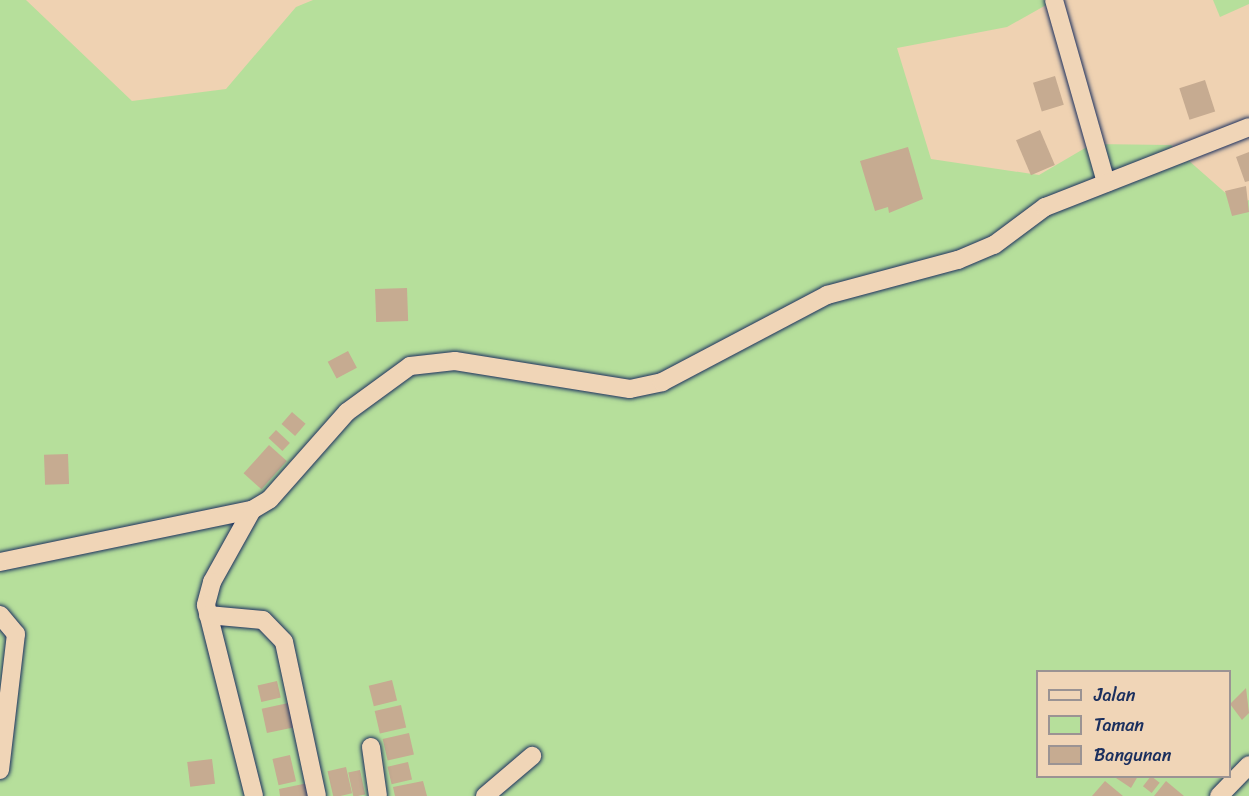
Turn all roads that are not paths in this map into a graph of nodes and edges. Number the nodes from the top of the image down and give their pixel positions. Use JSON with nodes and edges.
{"nodes":[{"id":1,"x":1054,"y":0,"type":"edge"},
{"id":2,"x":1249,"y":127,"type":"edge"},
{"id":3,"x":1106,"y":183,"type":"junction"},
{"id":4,"x":252,"y":510,"type":"junction"},
{"id":5,"x":0,"y":562,"type":"edge"},
{"id":6,"x":0,"y":599,"type":"edge"},
{"id":7,"x":208,"y":615,"type":"junction"},
{"id":8,"x":0,"y":616,"type":"edge"},
{"id":9,"x":371,"y":747,"type":"dead end"},
{"id":10,"x":532,"y":756,"type":"dead end"},
{"id":11,"x":1249,"y":765,"type":"edge"},
{"id":12,"x":0,"y":770,"type":"edge"},
{"id":13,"x":254,"y":796,"type":"edge"},
{"id":14,"x":317,"y":796,"type":"edge"},
{"id":15,"x":378,"y":796,"type":"edge"},
{"id":16,"x":485,"y":796,"type":"edge"},
{"id":17,"x":1219,"y":796,"type":"edge"}],
"edges":[{"from":1,"to":3,"type":"street"},
{"from":2,"to":3,"type":"street"},
{"from":3,"to":4,"type":"street"},
{"from":4,"to":5,"type":"street"},
{"from":4,"to":7,"type":"street"},
{"from":6,"to":8,"type":"street"},
{"from":7,"to":13,"type":"street"},
{"from":7,"to":14,"type":"street"},
{"from":8,"to":12,"type":"street"},
{"from":9,"to":15,"type":"street"},
{"from":10,"to":16,"type":"street"},
{"from":11,"to":17,"type":"street"}]}
